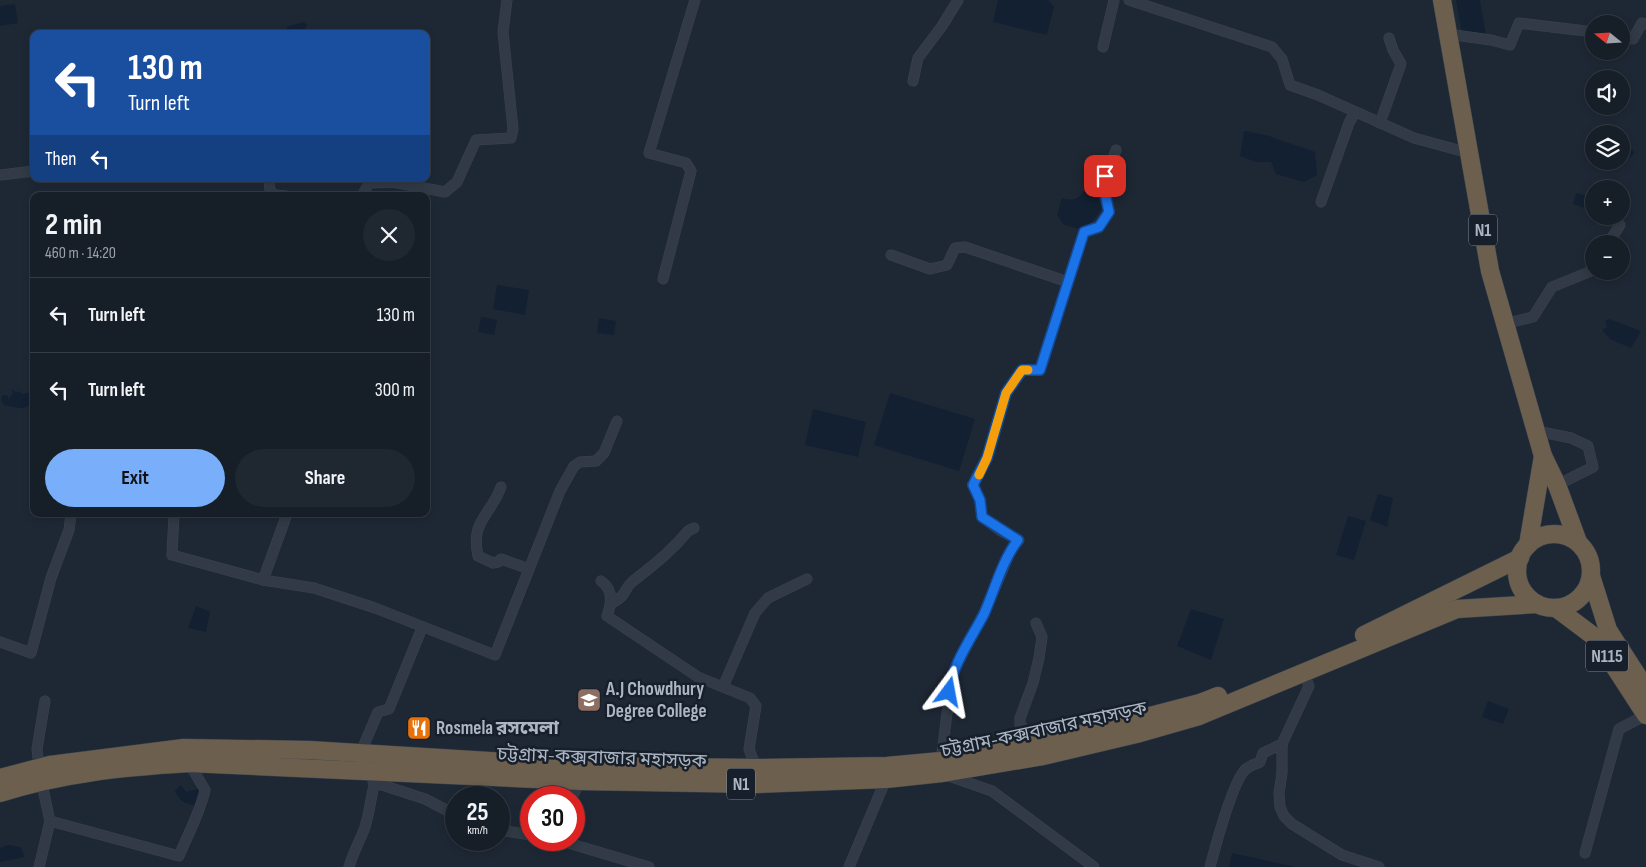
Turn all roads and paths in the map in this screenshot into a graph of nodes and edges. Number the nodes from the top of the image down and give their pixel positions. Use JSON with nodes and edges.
{"nodes":[{"id":1,"x":507,"y":0,"type":"edge"},
{"id":2,"x":695,"y":0,"type":"edge"},
{"id":3,"x":958,"y":0,"type":"edge"},
{"id":4,"x":1114,"y":0,"type":"edge"},
{"id":5,"x":1129,"y":0,"type":"edge"},
{"id":6,"x":1442,"y":0,"type":"edge"},
{"id":7,"x":1646,"y":24,"type":"edge"},
{"id":8,"x":1585,"y":31,"type":"edge"},
{"id":9,"x":1448,"y":34,"type":"junction"},
{"id":10,"x":1389,"y":38,"type":"dead end"},
{"id":11,"x":1630,"y":38,"type":"edge"},
{"id":12,"x":1103,"y":47,"type":"dead end"},
{"id":13,"x":912,"y":81,"type":"dead end"},
{"id":14,"x":1355,"y":112,"type":"junction"},
{"id":15,"x":1380,"y":124,"type":"junction"},
{"id":16,"x":1116,"y":150,"type":"dead end"},
{"id":17,"x":1469,"y":153,"type":"junction"},
{"id":18,"x":30,"y":172,"type":"edge"},
{"id":19,"x":0,"y":176,"type":"edge"},
{"id":20,"x":393,"y":182,"type":"edge"},
{"id":21,"x":393,"y":182,"type":"edge"},
{"id":22,"x":364,"y":192,"type":"edge"},
{"id":23,"x":1321,"y":202,"type":"dead end"},
{"id":24,"x":1620,"y":225,"type":"dead end"},
{"id":25,"x":1614,"y":235,"type":"edge"},
{"id":26,"x":891,"y":255,"type":"dead end"},
{"id":27,"x":1585,"y":274,"type":"edge"},
{"id":28,"x":663,"y":279,"type":"dead end"},
{"id":29,"x":1068,"y":282,"type":"junction"},
{"id":30,"x":1504,"y":324,"type":"junction"},
{"id":31,"x":617,"y":421,"type":"dead end"},
{"id":32,"x":1537,"y":431,"type":"junction"},
{"id":33,"x":1543,"y":456,"type":"junction"},
{"id":34,"x":1557,"y":485,"type":"junction"},
{"id":35,"x":501,"y":487,"type":"dead end"},
{"id":36,"x":70,"y":517,"type":"edge"},
{"id":37,"x":174,"y":517,"type":"edge"},
{"id":38,"x":286,"y":517,"type":"edge"},
{"id":39,"x":694,"y":528,"type":"dead end"},
{"id":40,"x":1578,"y":542,"type":"junction"},
{"id":41,"x":1524,"y":552,"type":"junction"},
{"id":42,"x":529,"y":570,"type":"junction"},
{"id":43,"x":1591,"y":576,"type":"junction"},
{"id":44,"x":807,"y":579,"type":"dead end"},
{"id":45,"x":263,"y":580,"type":"junction"},
{"id":46,"x":601,"y":581,"type":"dead end"},
{"id":47,"x":610,"y":604,"type":"junction"},
{"id":48,"x":1537,"y":604,"type":"junction"},
{"id":49,"x":1556,"y":608,"type":"junction"},
{"id":50,"x":1036,"y":623,"type":"dead end"},
{"id":51,"x":422,"y":628,"type":"junction"},
{"id":52,"x":0,"y":642,"type":"edge"},
{"id":53,"x":1304,"y":674,"type":"junction"},
{"id":54,"x":723,"y":687,"type":"junction"},
{"id":55,"x":1646,"y":689,"type":"edge"},
{"id":56,"x":45,"y":700,"type":"dead end"},
{"id":57,"x":1646,"y":715,"type":"edge"},
{"id":58,"x":1040,"y":741,"type":"junction"},
{"id":59,"x":1282,"y":744,"type":"junction"},
{"id":60,"x":360,"y":754,"type":"junction"},
{"id":61,"x":188,"y":763,"type":"junction"},
{"id":62,"x":942,"y":767,"type":"junction"},
{"id":63,"x":756,"y":768,"type":"junction"},
{"id":64,"x":40,"y":773,"type":"junction"},
{"id":65,"x":376,"y":776,"type":"junction"},
{"id":66,"x":0,"y":778,"type":"edge"},
{"id":67,"x":886,"y":779,"type":"junction"},
{"id":68,"x":580,"y":781,"type":"junction"},
{"id":69,"x":578,"y":786,"type":"edge"},
{"id":70,"x":0,"y":793,"type":"edge"},
{"id":71,"x":445,"y":809,"type":"edge"},
{"id":72,"x":50,"y":821,"type":"junction"},
{"id":73,"x":585,"y":848,"type":"edge"},
{"id":74,"x":1585,"y":853,"type":"dead end"},
{"id":75,"x":645,"y":866,"type":"edge"},
{"id":76,"x":39,"y":867,"type":"edge"},
{"id":77,"x":349,"y":867,"type":"edge"},
{"id":78,"x":849,"y":867,"type":"edge"},
{"id":79,"x":1094,"y":867,"type":"edge"},
{"id":80,"x":1210,"y":867,"type":"edge"},
{"id":81,"x":1379,"y":867,"type":"edge"}],
"edges":[{"from":1,"to":21,"type":"street"},
{"from":2,"to":28,"type":"street"},
{"from":3,"to":13,"type":"street"},
{"from":4,"to":12,"type":"street"},
{"from":5,"to":14,"type":"street"},
{"from":6,"to":9,"type":"highway","number":"N1"},
{"from":7,"to":11,"type":"street"},
{"from":8,"to":9,"type":"street"},
{"from":9,"to":17,"type":"highway","number":"N1"},
{"from":10,"to":15,"type":"street"},
{"from":14,"to":15,"type":"street"},
{"from":14,"to":23,"type":"street"},
{"from":15,"to":17,"type":"street"},
{"from":16,"to":29,"type":"street"},
{"from":17,"to":30,"type":"highway","number":"N1"},
{"from":18,"to":19,"type":"street"},
{"from":20,"to":22,"type":"street"},
{"from":24,"to":25,"type":"street"},
{"from":26,"to":29,"type":"street"},
{"from":27,"to":30,"type":"street"},
{"from":29,"to":62,"type":"street"},
{"from":30,"to":32,"type":"highway","number":"N1"},
{"from":31,"to":42,"type":"street"},
{"from":32,"to":33,"type":"highway","number":"N1"},
{"from":32,"to":34,"type":"street"},
{"from":33,"to":34,"type":"highway","number":"N1"},
{"from":33,"to":41,"type":"highway","number":"N1"},
{"from":34,"to":40,"type":"highway","number":"N1"},
{"from":35,"to":42,"type":"street"},
{"from":36,"to":52,"type":"street"},
{"from":37,"to":45,"type":"street"},
{"from":38,"to":45,"type":"street"},
{"from":39,"to":47,"type":"street"},
{"from":40,"to":41,"type":"highway"},
{"from":40,"to":43,"type":"highway"},
{"from":41,"to":48,"type":"highway"},
{"from":41,"to":58,"type":"highway","name":"চট্টগ্রাম-কক্সবাজার মহাসড়ক","number":"N1"},
{"from":42,"to":51,"type":"street"},
{"from":43,"to":49,"type":"highway"},
{"from":43,"to":55,"type":"highway","number":"N115"},
{"from":44,"to":54,"type":"street"},
{"from":45,"to":51,"type":"street"},
{"from":46,"to":47,"type":"street"},
{"from":47,"to":54,"type":"street"},
{"from":48,"to":49,"type":"highway"},
{"from":48,"to":53,"type":"highway","name":"চট্টগ্রাম-কক্সবাজার মহাসড়ক","number":"N1"},
{"from":49,"to":57,"type":"highway","number":"N115"},
{"from":50,"to":58,"type":"street"},
{"from":51,"to":60,"type":"street"},
{"from":53,"to":59,"type":"street"},
{"from":53,"to":62,"type":"highway","name":"চট্টগ্রাম-কক্সবাজার মহাসড়ক","number":"N1"},
{"from":54,"to":63,"type":"street"},
{"from":56,"to":64,"type":"street"},
{"from":57,"to":74,"type":"street"},
{"from":58,"to":62,"type":"highway","name":"চট্টগ্রাম-কক্সবাজার মহাসড়ক","number":"N1"},
{"from":59,"to":80,"type":"street"},
{"from":59,"to":81,"type":"street"},
{"from":60,"to":63,"type":"highway","name":"চট্টগ্রাম-কক্সবাজার মহাসড়ক","number":"N1"},
{"from":60,"to":64,"type":"highway","name":"চট্টগ্রাম-কক্সবাজার মহাসড়ক","number":"N1"},
{"from":61,"to":64,"type":"highway","name":"চট্টগ্রাম-কক্সবাজার মহাসড়ক","number":"N1"},
{"from":61,"to":65,"type":"highway","name":"চট্টগ্রাম-কক্সবাজার মহাসড়ক","number":"N1"},
{"from":61,"to":72,"type":"street"},
{"from":62,"to":63,"type":"highway","name":"চট্টগ্রাম-কক্সবাজার মহাসড়ক","number":"N1"},
{"from":62,"to":67,"type":"highway","name":"চট্টগ্রাম-কক্সবাজার মহাসড়ক","number":"N1"},
{"from":62,"to":79,"type":"street"},
{"from":64,"to":66,"type":"highway","name":"চট্টগ্রাম-কক্সবাজার মহাসড়ক","number":"N1"},
{"from":64,"to":70,"type":"highway","name":"চট্টগ্রাম-কক্সবাজার মহাসড়ক","number":"N1"},
{"from":64,"to":72,"type":"street"},
{"from":65,"to":68,"type":"highway","name":"চট্টগ্রাম-কক্সবাজার মহাসড়ক","number":"N1"},
{"from":65,"to":71,"type":"street"},
{"from":65,"to":77,"type":"street"},
{"from":67,"to":68,"type":"highway","name":"চট্টগ্রাম-কক্সবাজার মহাসড়ক","number":"N1"},
{"from":67,"to":78,"type":"street"},
{"from":68,"to":69,"type":"street"},
{"from":72,"to":76,"type":"street"},
{"from":73,"to":75,"type":"street"}]}
